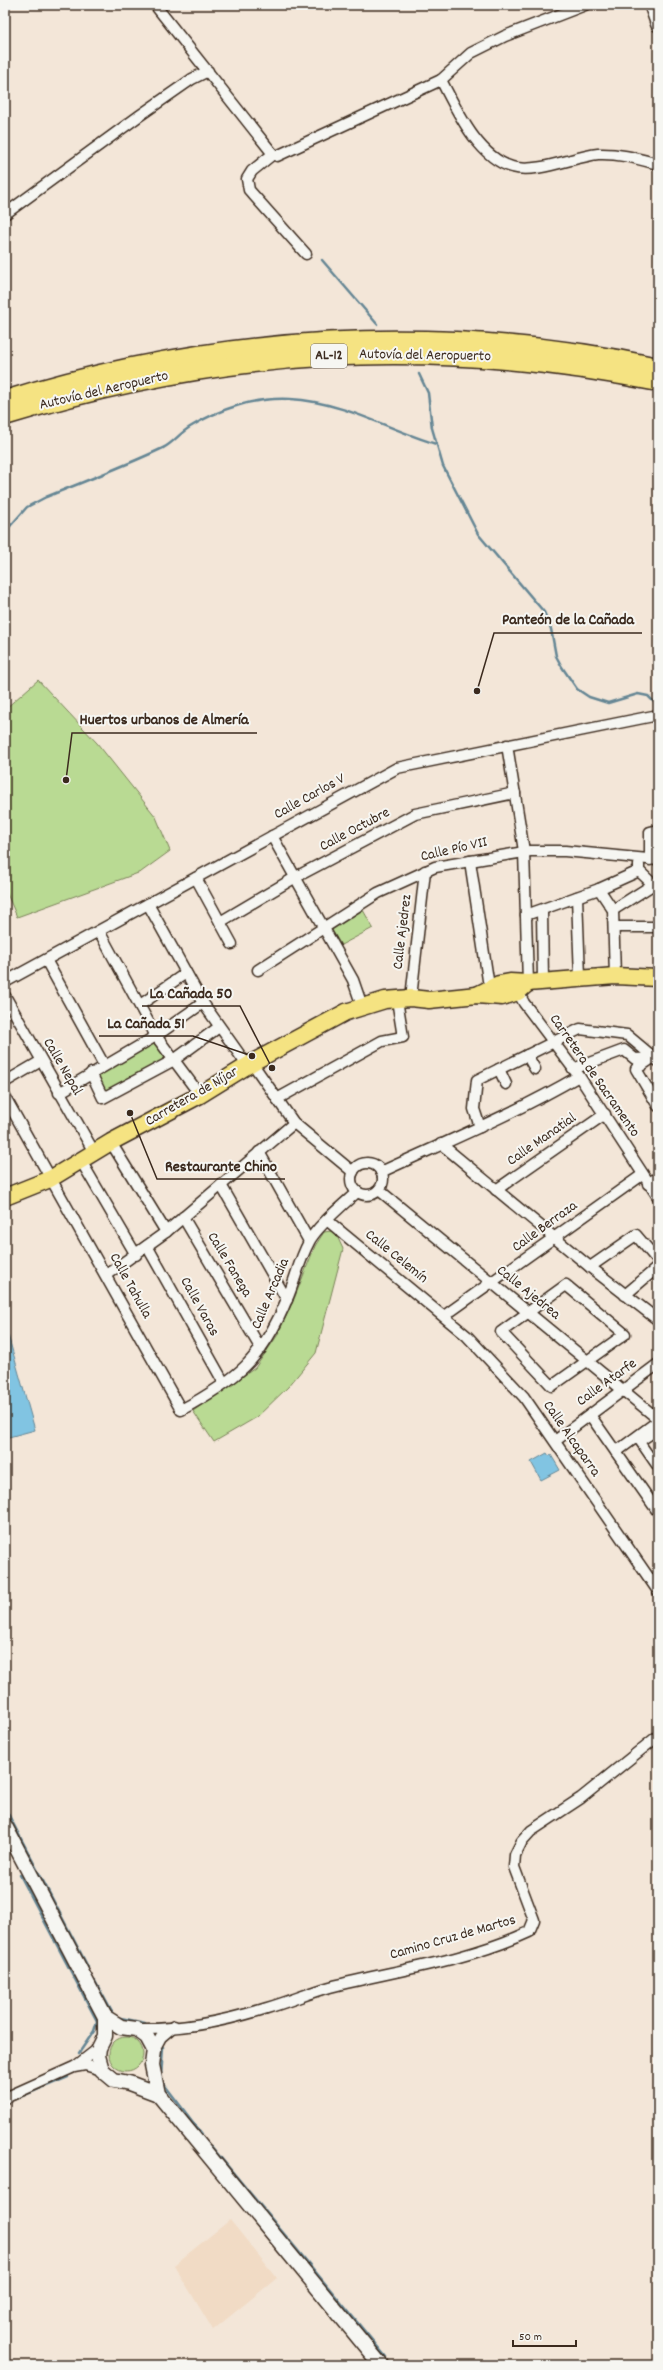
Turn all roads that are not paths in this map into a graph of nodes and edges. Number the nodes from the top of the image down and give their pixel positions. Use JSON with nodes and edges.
{"nodes":[{"id":1,"x":155,"y":5,"type":"edge"},
{"id":2,"x":585,"y":5,"type":"edge"},
{"id":3,"x":651,"y":5,"type":"edge"},
{"id":4,"x":658,"y":24,"type":"edge"},
{"id":5,"x":208,"y":71,"type":"junction"},
{"id":6,"x":441,"y":80,"type":"junction"},
{"id":7,"x":273,"y":154,"type":"junction"},
{"id":8,"x":658,"y":164,"type":"edge"},
{"id":9,"x":5,"y":214,"type":"edge"},
{"id":10,"x":306,"y":254,"type":"dead end"},
{"id":11,"x":658,"y":367,"type":"edge"},
{"id":12,"x":658,"y":382,"type":"edge"},
{"id":13,"x":5,"y":400,"type":"edge"},
{"id":14,"x":5,"y":416,"type":"edge"},
{"id":15,"x":658,"y":715,"type":"edge"},
{"id":16,"x":507,"y":745,"type":"junction"},
{"id":17,"x":515,"y":793,"type":"junction"},
{"id":18,"x":658,"y":830,"type":"edge"},
{"id":19,"x":272,"y":836,"type":"junction"},
{"id":20,"x":524,"y":851,"type":"junction"},
{"id":21,"x":638,"y":860,"type":"junction"},
{"id":22,"x":654,"y":860,"type":"edge"},
{"id":23,"x":470,"y":861,"type":"junction"},
{"id":24,"x":425,"y":871,"type":"junction"},
{"id":25,"x":639,"y":872,"type":"junction"},
{"id":26,"x":296,"y":877,"type":"junction"},
{"id":27,"x":196,"y":878,"type":"junction"},
{"id":28,"x":656,"y":887,"type":"edge"},
{"id":29,"x":599,"y":889,"type":"junction"},
{"id":30,"x":577,"y":897,"type":"junction"},
{"id":31,"x":148,"y":904,"type":"junction"},
{"id":32,"x":613,"y":910,"type":"junction"},
{"id":33,"x":542,"y":911,"type":"junction"},
{"id":34,"x":526,"y":915,"type":"junction"},
{"id":35,"x":220,"y":922,"type":"junction"},
{"id":36,"x":324,"y":927,"type":"junction"},
{"id":37,"x":614,"y":927,"type":"junction"},
{"id":38,"x":658,"y":927,"type":"edge"},
{"id":39,"x":99,"y":931,"type":"junction"},
{"id":40,"x":232,"y":944,"type":"dead end"},
{"id":41,"x":46,"y":960,"type":"junction"},
{"id":42,"x":258,"y":970,"type":"dead end"},
{"id":43,"x":186,"y":973,"type":"junction"},
{"id":44,"x":615,"y":976,"type":"junction"},
{"id":45,"x":580,"y":978,"type":"junction"},
{"id":46,"x":658,"y":978,"type":"edge"},
{"id":47,"x":5,"y":982,"type":"edge"},
{"id":48,"x":525,"y":986,"type":"junction"},
{"id":49,"x":494,"y":991,"type":"junction"},
{"id":50,"x":5,"y":996,"type":"edge"},
{"id":51,"x":405,"y":1002,"type":"junction"},
{"id":52,"x":202,"y":1003,"type":"junction"},
{"id":53,"x":140,"y":1005,"type":"junction"},
{"id":54,"x":362,"y":1006,"type":"junction"},
{"id":55,"x":219,"y":1027,"type":"junction"},
{"id":56,"x":156,"y":1036,"type":"junction"},
{"id":57,"x":553,"y":1042,"type":"junction"},
{"id":58,"x":528,"y":1055,"type":"junction"},
{"id":59,"x":655,"y":1059,"type":"edge"},
{"id":60,"x":174,"y":1060,"type":"junction"},
{"id":61,"x":41,"y":1062,"type":"junction"},
{"id":62,"x":104,"y":1065,"type":"junction"},
{"id":63,"x":252,"y":1068,"type":"junction"},
{"id":64,"x":499,"y":1069,"type":"junction"},
{"id":65,"x":535,"y":1069,"type":"dead end"},
{"id":66,"x":576,"y":1072,"type":"junction"},
{"id":67,"x":91,"y":1073,"type":"junction"},
{"id":68,"x":5,"y":1082,"type":"edge"},
{"id":69,"x":506,"y":1084,"type":"dead end"},
{"id":70,"x":59,"y":1093,"type":"junction"},
{"id":71,"x":200,"y":1095,"type":"junction"},
{"id":72,"x":5,"y":1098,"type":"edge"},
{"id":73,"x":277,"y":1099,"type":"junction"},
{"id":74,"x":658,"y":1106,"type":"edge"},
{"id":75,"x":605,"y":1114,"type":"junction"},
{"id":76,"x":294,"y":1123,"type":"junction"},
{"id":77,"x":480,"y":1127,"type":"junction"},
{"id":78,"x":441,"y":1144,"type":"junction"},
{"id":79,"x":115,"y":1149,"type":"junction"},
{"id":80,"x":94,"y":1152,"type":"junction"},
{"id":81,"x":259,"y":1152,"type":"junction"},
{"id":82,"x":84,"y":1166,"type":"junction"},
{"id":83,"x":353,"y":1172,"type":"junction"},
{"id":84,"x":381,"y":1172,"type":"junction"},
{"id":85,"x":642,"y":1175,"type":"junction"},
{"id":86,"x":658,"y":1177,"type":"edge"},
{"id":87,"x":50,"y":1179,"type":"junction"},
{"id":88,"x":648,"y":1184,"type":"junction"},
{"id":89,"x":221,"y":1185,"type":"junction"},
{"id":90,"x":379,"y":1190,"type":"junction"},
{"id":91,"x":496,"y":1190,"type":"junction"},
{"id":92,"x":357,"y":1192,"type":"junction"},
{"id":93,"x":5,"y":1197,"type":"edge"},
{"id":94,"x":658,"y":1197,"type":"edge"},
{"id":95,"x":183,"y":1217,"type":"junction"},
{"id":96,"x":328,"y":1220,"type":"junction"},
{"id":97,"x":166,"y":1232,"type":"junction"},
{"id":98,"x":555,"y":1238,"type":"junction"},
{"id":99,"x":309,"y":1241,"type":"junction"},
{"id":100,"x":147,"y":1246,"type":"junction"},
{"id":101,"x":136,"y":1255,"type":"junction"},
{"id":102,"x":658,"y":1261,"type":"edge"},
{"id":103,"x":590,"y":1267,"type":"junction"},
{"id":104,"x":658,"y":1267,"type":"edge"},
{"id":105,"x":106,"y":1275,"type":"junction"},
{"id":106,"x":493,"y":1283,"type":"junction"},
{"id":107,"x":625,"y":1295,"type":"junction"},
{"id":108,"x":287,"y":1300,"type":"junction"},
{"id":109,"x":528,"y":1311,"type":"junction"},
{"id":110,"x":444,"y":1316,"type":"junction"},
{"id":111,"x":658,"y":1320,"type":"edge"},
{"id":112,"x":261,"y":1349,"type":"junction"},
{"id":113,"x":587,"y":1361,"type":"junction"},
{"id":114,"x":658,"y":1364,"type":"edge"},
{"id":115,"x":224,"y":1383,"type":"junction"},
{"id":116,"x":623,"y":1391,"type":"junction"},
{"id":117,"x":181,"y":1410,"type":"joint"},
{"id":118,"x":590,"y":1415,"type":"junction"},
{"id":119,"x":658,"y":1420,"type":"edge"},
{"id":120,"x":658,"y":1430,"type":"edge"},
{"id":121,"x":555,"y":1441,"type":"junction"},
{"id":122,"x":616,"y":1452,"type":"junction"},
{"id":123,"x":658,"y":1468,"type":"edge"},
{"id":124,"x":658,"y":1512,"type":"edge"},
{"id":125,"x":658,"y":1591,"type":"edge"},
{"id":126,"x":658,"y":1736,"type":"edge"},
{"id":127,"x":5,"y":1826,"type":"edge"},
{"id":128,"x":105,"y":2017,"type":"junction"},
{"id":129,"x":174,"y":2026,"type":"junction"},
{"id":130,"x":121,"y":2027,"type":"junction"},
{"id":131,"x":136,"y":2029,"type":"junction"},
{"id":132,"x":106,"y":2036,"type":"junction"},
{"id":133,"x":99,"y":2048,"type":"junction"},
{"id":134,"x":154,"y":2050,"type":"junction"},
{"id":135,"x":152,"y":2065,"type":"junction"},
{"id":136,"x":74,"y":2067,"type":"junction"},
{"id":137,"x":102,"y":2070,"type":"junction"},
{"id":138,"x":129,"y":2083,"type":"junction"},
{"id":139,"x":158,"y":2094,"type":"junction"},
{"id":140,"x":5,"y":2098,"type":"edge"},
{"id":141,"x":381,"y":2365,"type":"edge"}],
"edges":[{"from":1,"to":5,"type":"street"},
{"from":2,"to":6,"type":"street"},
{"from":3,"to":4,"type":"street"},
{"from":5,"to":7,"type":"street"},
{"from":5,"to":9,"type":"street"},
{"from":6,"to":7,"type":"street"},
{"from":6,"to":8,"type":"street"},
{"from":7,"to":10,"type":"street"},
{"from":11,"to":13,"type":"highway","name":"Autovía del Aeropuerto","number":"AL-12"},
{"from":12,"to":14,"type":"highway","name":"Autovía del Aeropuerto","number":"AL-12"},
{"from":15,"to":16,"type":"street","name":"Calle Carlos V"},
{"from":16,"to":17,"type":"street"},
{"from":16,"to":19,"type":"street","name":"Calle Carlos V"},
{"from":17,"to":20,"type":"street"},
{"from":17,"to":26,"type":"street","name":"Calle Octubre"},
{"from":18,"to":22,"type":"street"},
{"from":19,"to":26,"type":"street"},
{"from":19,"to":27,"type":"street","name":"Calle Carlos V"},
{"from":20,"to":21,"type":"street","name":"Calle Pío VII"},
{"from":20,"to":23,"type":"street","name":"Calle Pío VII"},
{"from":20,"to":34,"type":"street"},
{"from":21,"to":22,"type":"street","name":"Calle Pío VII"},
{"from":21,"to":25,"type":"street"},
{"from":23,"to":24,"type":"street","name":"Calle Pío VII"},
{"from":23,"to":49,"type":"street"},
{"from":24,"to":36,"type":"street","name":"Calle Pío VII"},
{"from":24,"to":51,"type":"street","name":"Calle Ajedrez"},
{"from":25,"to":28,"type":"street"},
{"from":25,"to":29,"type":"street"},
{"from":26,"to":35,"type":"street","name":"Calle Octubre"},
{"from":26,"to":36,"type":"street"},
{"from":27,"to":31,"type":"street","name":"Calle Carlos V"},
{"from":27,"to":35,"type":"street"},
{"from":28,"to":32,"type":"street"},
{"from":29,"to":30,"type":"street"},
{"from":29,"to":32,"type":"street"},
{"from":30,"to":33,"type":"street"},
{"from":30,"to":45,"type":"street"},
{"from":31,"to":39,"type":"street","name":"Calle Carlos V"},
{"from":31,"to":43,"type":"street"},
{"from":32,"to":37,"type":"street"},
{"from":33,"to":34,"type":"street"},
{"from":33,"to":48,"type":"street"},
{"from":34,"to":48,"type":"street"},
{"from":35,"to":40,"type":"street"},
{"from":36,"to":42,"type":"street","name":"Calle Pío VII"},
{"from":36,"to":54,"type":"street"},
{"from":37,"to":38,"type":"street"},
{"from":37,"to":44,"type":"street"},
{"from":39,"to":41,"type":"street","name":"Calle Carlos V"},
{"from":39,"to":53,"type":"street"},
{"from":41,"to":47,"type":"street","name":"Calle Carlos V"},
{"from":41,"to":62,"type":"street"},
{"from":43,"to":52,"type":"street"},
{"from":43,"to":53,"type":"street"},
{"from":44,"to":45,"type":"main road"},
{"from":44,"to":46,"type":"main road"},
{"from":45,"to":48,"type":"main road"},
{"from":48,"to":49,"type":"main road","name":"Carretera de Níjar"},
{"from":48,"to":57,"type":"street","name":"Carretera de Sacramento"},
{"from":49,"to":51,"type":"main road","name":"Carretera de Níjar"},
{"from":50,"to":61,"type":"street","name":"Calle Nepal"},
{"from":51,"to":54,"type":"main road","name":"Carretera de Níjar"},
{"from":51,"to":63,"type":"main road","name":"Carretera de Níjar"},
{"from":51,"to":73,"type":"street","name":"Calle Ajedrez"},
{"from":52,"to":55,"type":"street"},
{"from":52,"to":56,"type":"street"},
{"from":53,"to":56,"type":"street"},
{"from":54,"to":63,"type":"main road","name":"Carretera de Níjar"},
{"from":55,"to":60,"type":"street"},
{"from":55,"to":63,"type":"street"},
{"from":56,"to":60,"type":"street"},
{"from":56,"to":62,"type":"street"},
{"from":57,"to":58,"type":"street"},
{"from":57,"to":59,"type":"street"},
{"from":57,"to":66,"type":"street","name":"Carretera de Sacramento"},
{"from":58,"to":64,"type":"street"},
{"from":58,"to":65,"type":"street"},
{"from":59,"to":66,"type":"street"},
{"from":59,"to":74,"type":"street"},
{"from":60,"to":67,"type":"street"},
{"from":60,"to":71,"type":"street"},
{"from":61,"to":68,"type":"street"},
{"from":61,"to":70,"type":"street","name":"Calle Nepal"},
{"from":62,"to":67,"type":"street"},
{"from":63,"to":71,"type":"main road","name":"Carretera de Níjar"},
{"from":63,"to":73,"type":"street"},
{"from":63,"to":79,"type":"main road","name":"Carretera de Níjar"},
{"from":64,"to":69,"type":"street"},
{"from":64,"to":77,"type":"street"},
{"from":66,"to":75,"type":"street","name":"Carretera de Sacramento"},
{"from":66,"to":77,"type":"street"},
{"from":67,"to":70,"type":"street"},
{"from":70,"to":80,"type":"street","name":"Calle Nepal"},
{"from":71,"to":80,"type":"main road","name":"Carretera de Níjar"},
{"from":72,"to":87,"type":"street","name":"Calle Tahulla"},
{"from":73,"to":76,"type":"street"},
{"from":75,"to":85,"type":"street","name":"Carretera de Sacramento"},
{"from":75,"to":91,"type":"street","name":"Calle Manatial"},
{"from":76,"to":81,"type":"street"},
{"from":76,"to":83,"type":"street"},
{"from":77,"to":78,"type":"street"},
{"from":78,"to":84,"type":"street"},
{"from":78,"to":91,"type":"street"},
{"from":79,"to":82,"type":"main road","name":"Carretera de Níjar"},
{"from":79,"to":97,"type":"street"},
{"from":80,"to":87,"type":"main road","name":"Carretera de Níjar"},
{"from":81,"to":89,"type":"street"},
{"from":81,"to":99,"type":"street"},
{"from":82,"to":87,"type":"main road","name":"Carretera de Níjar"},
{"from":82,"to":101,"type":"street"},
{"from":83,"to":84,"type":"street"},
{"from":83,"to":92,"type":"street"},
{"from":84,"to":90,"type":"street"},
{"from":85,"to":88,"type":"street","name":"Carretera de Sacramento"},
{"from":85,"to":98,"type":"street","name":"Calle Berraza"},
{"from":86,"to":88,"type":"street"},
{"from":87,"to":93,"type":"main road","name":"Carretera de Níjar"},
{"from":87,"to":105,"type":"street","name":"Calle Tahulla"},
{"from":88,"to":94,"type":"street","name":"Carretera de Sacramento"},
{"from":89,"to":95,"type":"street"},
{"from":89,"to":108,"type":"street"},
{"from":90,"to":92,"type":"street"},
{"from":90,"to":106,"type":"street","name":"Calle Ajedrea"},
{"from":91,"to":98,"type":"street"},
{"from":92,"to":96,"type":"street","name":"Calle Arcadia"},
{"from":95,"to":97,"type":"street"},
{"from":95,"to":112,"type":"street","name":"Calle Fanega"},
{"from":96,"to":99,"type":"street","name":"Calle Arcadia"},
{"from":96,"to":110,"type":"street","name":"Calle Celemín"},
{"from":97,"to":100,"type":"street"},
{"from":98,"to":103,"type":"street"},
{"from":98,"to":106,"type":"street","name":"Calle Berraza"},
{"from":99,"to":108,"type":"street","name":"Calle Arcadia"},
{"from":100,"to":101,"type":"street"},
{"from":100,"to":115,"type":"street","name":"Calle Varas"},
{"from":101,"to":105,"type":"street"},
{"from":102,"to":103,"type":"street"},
{"from":103,"to":107,"type":"street"},
{"from":104,"to":107,"type":"street"},
{"from":105,"to":117,"type":"street","name":"Calle Tahulla"},
{"from":106,"to":109,"type":"street","name":"Calle Ajedrea"},
{"from":106,"to":110,"type":"street","name":"Calle Berraza"},
{"from":107,"to":111,"type":"street"},
{"from":108,"to":112,"type":"street","name":"Calle Arcadia"},
{"from":109,"to":113,"type":"street","name":"Calle Ajedrea"},
{"from":109,"to":113,"type":"street"},
{"from":109,"to":113,"type":"street"},
{"from":110,"to":121,"type":"street","name":"Calle Alcaparra"},
{"from":112,"to":115,"type":"street","name":"Calle Arcadia"},
{"from":113,"to":116,"type":"street","name":"Calle Ajedrea"},
{"from":114,"to":116,"type":"street","name":"Calle Atarfe"},
{"from":115,"to":117,"type":"street","name":"Calle Arcadia"},
{"from":116,"to":118,"type":"street","name":"Calle Atarfe"},
{"from":116,"to":119,"type":"street","name":"Calle Ajedrea"},
{"from":118,"to":121,"type":"street","name":"Calle Atarfe"},
{"from":118,"to":122,"type":"street"},
{"from":119,"to":122,"type":"street"},
{"from":120,"to":123,"type":"street"},
{"from":121,"to":125,"type":"street","name":"Calle Alcaparra"},
{"from":122,"to":124,"type":"street"},
{"from":126,"to":129,"type":"street","name":"Camino Cruz de Martos"},
{"from":127,"to":128,"type":"main road"},
{"from":128,"to":130,"type":"main road"},
{"from":128,"to":132,"type":"main road"},
{"from":129,"to":131,"type":"street","name":"Camino Cruz de Martos"},
{"from":129,"to":134,"type":"street"},
{"from":130,"to":131,"type":"main road"},
{"from":130,"to":132,"type":"street"},
{"from":131,"to":134,"type":"main road"},
{"from":132,"to":133,"type":"main road"},
{"from":133,"to":136,"type":"street"},
{"from":133,"to":137,"type":"main road"},
{"from":134,"to":135,"type":"main road"},
{"from":135,"to":138,"type":"main road"},
{"from":135,"to":139,"type":"main road"},
{"from":136,"to":137,"type":"street"},
{"from":136,"to":140,"type":"street"},
{"from":137,"to":138,"type":"main road"},
{"from":138,"to":139,"type":"main road"},
{"from":139,"to":141,"type":"main road"}]}
